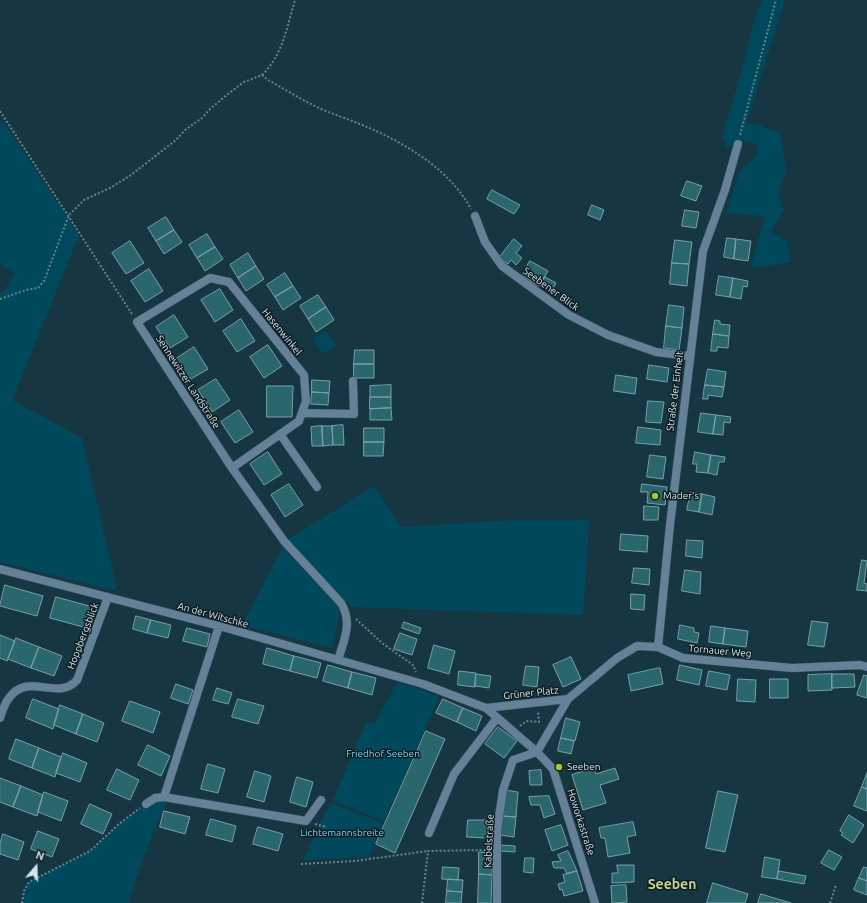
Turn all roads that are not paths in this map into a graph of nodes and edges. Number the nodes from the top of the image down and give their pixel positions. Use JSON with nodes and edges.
{"nodes":[{"id":1,"x":738,"y":144,"type":"road end"},
{"id":2,"x":475,"y":216,"type":"road end"},
{"id":3,"x":137,"y":322,"type":"joint"},
{"id":4,"x":689,"y":356,"type":"junction"},
{"id":5,"x":353,"y":381,"type":"dead end"},
{"id":6,"x":302,"y":413,"type":"junction"},
{"id":7,"x":280,"y":434,"type":"junction"},
{"id":8,"x":232,"y":468,"type":"junction"},
{"id":9,"x":317,"y":487,"type":"dead end"},
{"id":10,"x":0,"y":569,"type":"edge"},
{"id":11,"x":108,"y":597,"type":"junction"},
{"id":12,"x":219,"y":626,"type":"junction"},
{"id":13,"x":658,"y":647,"type":"junction"},
{"id":14,"x":338,"y":660,"type":"junction"},
{"id":15,"x":865,"y":665,"type":"edge"},
{"id":16,"x":421,"y":683,"type":"joint"},
{"id":17,"x":568,"y":699,"type":"junction"},
{"id":18,"x":486,"y":708,"type":"junction"},
{"id":19,"x":0,"y":718,"type":"edge"},
{"id":20,"x":497,"y":718,"type":"junction"},
{"id":21,"x":537,"y":752,"type":"junction"},
{"id":22,"x":164,"y":797,"type":"junction"},
{"id":23,"x":320,"y":800,"type":"dead end"},
{"id":24,"x":146,"y":804,"type":"road end"},
{"id":25,"x":429,"y":834,"type":"dead end"},
{"id":26,"x":497,"y":903,"type":"edge"},
{"id":27,"x":595,"y":903,"type":"edge"}],
"edges":[{"from":1,"to":4,"type":"street","name":"Straße der Einheit"},
{"from":2,"to":4,"type":"street","name":"Seebener Blick"},
{"from":3,"to":6,"type":"street","name":"Hasenwinkel"},
{"from":3,"to":8,"type":"street","name":"Sennewitzer Landstraße"},
{"from":4,"to":13,"type":"street","name":"Straße der Einheit"},
{"from":5,"to":6,"type":"street"},
{"from":6,"to":7,"type":"street"},
{"from":7,"to":8,"type":"street"},
{"from":7,"to":9,"type":"street"},
{"from":8,"to":14,"type":"street","name":"Sennewitzer Landstraße"},
{"from":10,"to":11,"type":"street","name":"An der Witschke"},
{"from":11,"to":12,"type":"street","name":"An der Witschke"},
{"from":11,"to":19,"type":"street","name":"Hoppbergsblick"},
{"from":12,"to":14,"type":"street","name":"An der Witschke"},
{"from":12,"to":22,"type":"street"},
{"from":13,"to":15,"type":"street","name":"Tornauer Weg"},
{"from":13,"to":17,"type":"street","name":"Tornauer Weg"},
{"from":14,"to":16,"type":"street","name":"An der Witschke"},
{"from":16,"to":18,"type":"street","name":"Grüner Platz"},
{"from":17,"to":18,"type":"street","name":"Grüner Platz"},
{"from":17,"to":21,"type":"street","name":"Grüner Platz"},
{"from":18,"to":20,"type":"street","name":"Grüner Platz"},
{"from":20,"to":21,"type":"street","name":"Grüner Platz"},
{"from":20,"to":25,"type":"street"},
{"from":21,"to":26,"type":"street","name":"Kabelstraße"},
{"from":21,"to":27,"type":"street","name":"Howorkastraße"},
{"from":22,"to":23,"type":"street"},
{"from":22,"to":24,"type":"street"}]}
